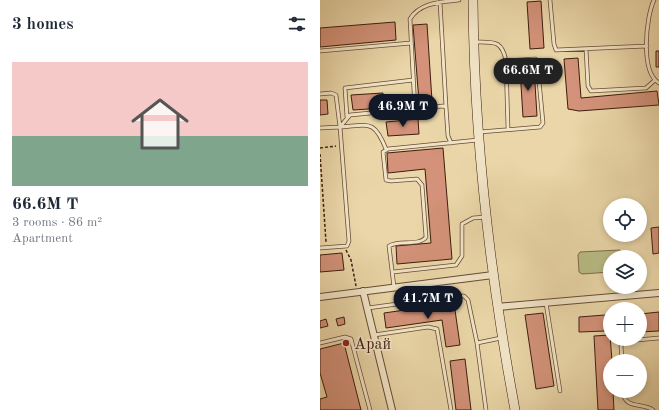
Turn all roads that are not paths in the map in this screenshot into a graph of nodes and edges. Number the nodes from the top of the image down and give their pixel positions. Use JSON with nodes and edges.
{"nodes":[{"id":1,"x":459,"y":0,"type":"edge"},
{"id":2,"x":473,"y":0,"type":"edge"},
{"id":3,"x":550,"y":0,"type":"edge"},
{"id":4,"x":654,"y":0,"type":"edge"},
{"id":5,"x":440,"y":2,"type":"junction"},
{"id":6,"x":474,"y":42,"type":"junction"},
{"id":7,"x":411,"y":43,"type":"junction"},
{"id":8,"x":646,"y":46,"type":"junction"},
{"id":9,"x":586,"y":49,"type":"junction"},
{"id":10,"x":320,"y":51,"type":"edge"},
{"id":11,"x":506,"y":61,"type":"junction"},
{"id":12,"x":413,"y":80,"type":"junction"},
{"id":13,"x":655,"y":80,"type":"junction"},
{"id":14,"x":659,"y":83,"type":"edge"},
{"id":15,"x":320,"y":94,"type":"edge"},
{"id":16,"x":446,"y":107,"type":"junction"},
{"id":17,"x":416,"y":108,"type":"junction"},
{"id":18,"x":347,"y":117,"type":"junction"},
{"id":19,"x":340,"y":127,"type":"junction"},
{"id":20,"x":320,"y":128,"type":"edge"},
{"id":21,"x":508,"y":129,"type":"junction"},
{"id":22,"x":479,"y":136,"type":"junction"},
{"id":23,"x":451,"y":143,"type":"junction"},
{"id":24,"x":386,"y":149,"type":"junction"},
{"id":25,"x":486,"y":217,"type":"junction"},
{"id":26,"x":320,"y":248,"type":"edge"},
{"id":27,"x":393,"y":272,"type":"junction"},
{"id":28,"x":493,"y":275,"type":"junction"},
{"id":29,"x":394,"y":287,"type":"junction"},
{"id":30,"x":361,"y":292,"type":"junction"},
{"id":31,"x":659,"y":294,"type":"edge"},
{"id":32,"x":320,"y":297,"type":"edge"},
{"id":33,"x":546,"y":303,"type":"junction"},
{"id":34,"x":497,"y":307,"type":"junction"},
{"id":35,"x":368,"y":308,"type":"junction"},
{"id":36,"x":374,"y":335,"type":"junction"},
{"id":37,"x":502,"y":338,"type":"junction"},
{"id":38,"x":659,"y":338,"type":"edge"},
{"id":39,"x":477,"y":343,"type":"junction"},
{"id":40,"x":320,"y":344,"type":"edge"},
{"id":41,"x":622,"y":354,"type":"edge"},
{"id":42,"x":560,"y":391,"type":"dead end"},
{"id":43,"x":624,"y":398,"type":"edge"},
{"id":44,"x":370,"y":410,"type":"edge"},
{"id":45,"x":392,"y":410,"type":"edge"},
{"id":46,"x":451,"y":410,"type":"edge"},
{"id":47,"x":486,"y":410,"type":"edge"},
{"id":48,"x":515,"y":410,"type":"edge"},
{"id":49,"x":653,"y":410,"type":"edge"}],
"edges":[{"from":1,"to":5,"type":"lane"},
{"from":2,"to":6,"type":"street"},
{"from":3,"to":9,"type":"lane"},
{"from":4,"to":8,"type":"lane"},
{"from":5,"to":7,"type":"lane"},
{"from":5,"to":16,"type":"lane"},
{"from":6,"to":11,"type":"lane"},
{"from":6,"to":22,"type":"street"},
{"from":7,"to":10,"type":"lane"},
{"from":7,"to":12,"type":"lane"},
{"from":8,"to":9,"type":"lane"},
{"from":8,"to":13,"type":"lane"},
{"from":9,"to":13,"type":"lane"},
{"from":11,"to":21,"type":"lane"},
{"from":11,"to":21,"type":"lane"},
{"from":12,"to":17,"type":"lane"},
{"from":12,"to":18,"type":"lane"},
{"from":13,"to":14,"type":"lane"},
{"from":15,"to":19,"type":"lane"},
{"from":16,"to":17,"type":"lane"},
{"from":16,"to":23,"type":"lane"},
{"from":17,"to":18,"type":"lane"},
{"from":18,"to":19,"type":"lane"},
{"from":19,"to":20,"type":"lane"},
{"from":19,"to":24,"type":"lane"},
{"from":19,"to":26,"type":"lane"},
{"from":21,"to":22,"type":"lane"},
{"from":22,"to":23,"type":"lane"},
{"from":22,"to":25,"type":"street"},
{"from":23,"to":24,"type":"lane"},
{"from":24,"to":27,"type":"lane"},
{"from":25,"to":27,"type":"lane"},
{"from":25,"to":28,"type":"street"},
{"from":27,"to":29,"type":"lane"},
{"from":28,"to":29,"type":"street"},
{"from":28,"to":34,"type":"street"},
{"from":29,"to":30,"type":"street"},
{"from":30,"to":32,"type":"street"},
{"from":30,"to":35,"type":"street"},
{"from":31,"to":33,"type":"street"},
{"from":33,"to":34,"type":"street"},
{"from":33,"to":42,"type":"lane"},
{"from":34,"to":37,"type":"street"},
{"from":35,"to":36,"type":"street"},
{"from":35,"to":39,"type":"lane"},
{"from":36,"to":45,"type":"street"},
{"from":36,"to":46,"type":"lane"},
{"from":37,"to":39,"type":"lane"},
{"from":37,"to":48,"type":"street"},
{"from":38,"to":41,"type":"lane"},
{"from":39,"to":47,"type":"lane"},
{"from":40,"to":44,"type":"lane"},
{"from":43,"to":49,"type":"lane"}]}
